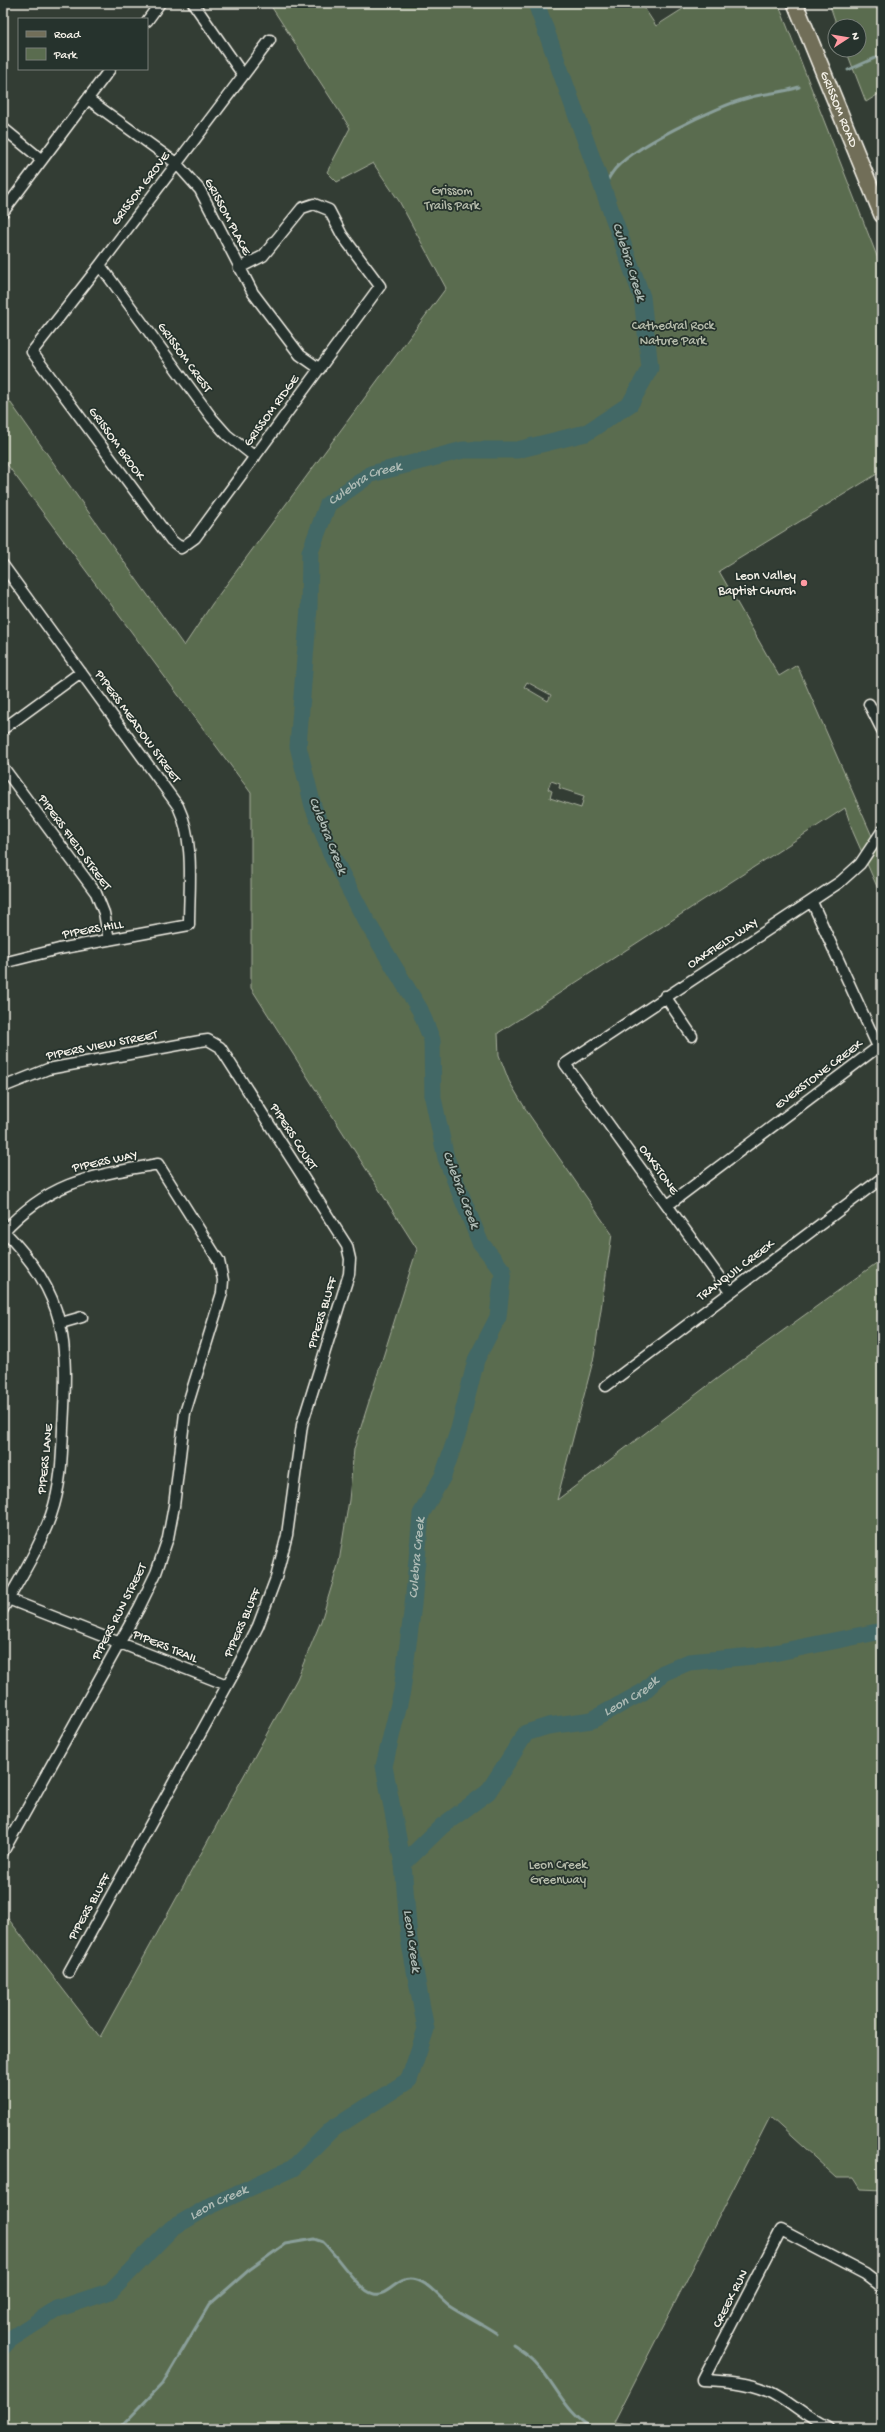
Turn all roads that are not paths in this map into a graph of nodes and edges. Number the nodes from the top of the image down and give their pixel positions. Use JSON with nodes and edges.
{"nodes":[{"id":1,"x":160,"y":3,"type":"edge"},
{"id":2,"x":193,"y":3,"type":"edge"},
{"id":3,"x":795,"y":3,"type":"edge"},
{"id":4,"x":148,"y":20,"type":"edge"},
{"id":5,"x":270,"y":40,"type":"dead end"},
{"id":6,"x":109,"y":70,"type":"edge"},
{"id":7,"x":243,"y":75,"type":"junction"},
{"id":8,"x":88,"y":99,"type":"junction"},
{"id":9,"x":3,"y":128,"type":"edge"},
{"id":10,"x":42,"y":160,"type":"junction"},
{"id":11,"x":176,"y":163,"type":"junction"},
{"id":12,"x":3,"y":212,"type":"edge"},
{"id":13,"x":882,"y":215,"type":"edge"},
{"id":14,"x":100,"y":266,"type":"junction"},
{"id":15,"x":239,"y":268,"type":"junction"},
{"id":16,"x":32,"y":352,"type":"joint"},
{"id":17,"x":320,"y":369,"type":"junction"},
{"id":18,"x":255,"y":457,"type":"junction"},
{"id":19,"x":181,"y":548,"type":"joint"},
{"id":20,"x":3,"y":565,"type":"edge"},
{"id":21,"x":81,"y":672,"type":"junction"},
{"id":22,"x":869,"y":704,"type":"dead end"},
{"id":23,"x":3,"y":730,"type":"edge"},
{"id":24,"x":882,"y":730,"type":"edge"},
{"id":25,"x":3,"y":767,"type":"edge"},
{"id":26,"x":882,"y":832,"type":"edge"},
{"id":27,"x":812,"y":902,"type":"junction"},
{"id":28,"x":189,"y":925,"type":"joint"},
{"id":29,"x":109,"y":940,"type":"junction"},
{"id":30,"x":3,"y":963,"type":"edge"},
{"id":31,"x":665,"y":996,"type":"junction"},
{"id":32,"x":692,"y":1036,"type":"dead end"},
{"id":33,"x":208,"y":1040,"type":"joint"},
{"id":34,"x":565,"y":1064,"type":"joint"},
{"id":35,"x":3,"y":1087,"type":"edge"},
{"id":36,"x":882,"y":1178,"type":"edge"},
{"id":37,"x":668,"y":1205,"type":"junction"},
{"id":38,"x":3,"y":1231,"type":"edge"},
{"id":39,"x":348,"y":1253,"type":"joint"},
{"id":40,"x":222,"y":1270,"type":"joint"},
{"id":41,"x":730,"y":1292,"type":"junction"},
{"id":42,"x":82,"y":1317,"type":"dead end"},
{"id":43,"x":61,"y":1324,"type":"junction"},
{"id":44,"x":606,"y":1386,"type":"dead end"},
{"id":45,"x":6,"y":1598,"type":"edge"},
{"id":46,"x":3,"y":1609,"type":"edge"},
{"id":47,"x":119,"y":1642,"type":"junction"},
{"id":48,"x":227,"y":1685,"type":"junction"},
{"id":49,"x":3,"y":1852,"type":"edge"},
{"id":50,"x":69,"y":1972,"type":"dead end"},
{"id":51,"x":882,"y":2287,"type":"edge"},
{"id":52,"x":829,"y":2429,"type":"edge"}],
"edges":[{"from":1,"to":4,"type":"street"},
{"from":2,"to":7,"type":"street"},
{"from":3,"to":13,"type":"main road","name":"GRISSOM ROAD"},
{"from":5,"to":7,"type":"street","name":"GRISSOM GROVE"},
{"from":6,"to":8,"type":"street"},
{"from":7,"to":11,"type":"street","name":"GRISSOM GROVE"},
{"from":8,"to":10,"type":"street"},
{"from":8,"to":11,"type":"street","name":"GRISSOM PLACE"},
{"from":9,"to":10,"type":"street"},
{"from":10,"to":12,"type":"street"},
{"from":11,"to":14,"type":"street","name":"GRISSOM GROVE"},
{"from":11,"to":15,"type":"street","name":"GRISSOM PLACE"},
{"from":14,"to":16,"type":"street","name":"GRISSOM GROVE"},
{"from":14,"to":18,"type":"street","name":"GRISSOM CREST"},
{"from":15,"to":17,"type":"street","name":"GRISSOM PLACE"},
{"from":15,"to":17,"type":"street","name":"GRISSOM RIDGE"},
{"from":16,"to":19,"type":"street","name":"GRISSOM BROOK"},
{"from":17,"to":18,"type":"street","name":"GRISSOM RIDGE"},
{"from":18,"to":19,"type":"street","name":"GRISSOM RIDGE"},
{"from":20,"to":21,"type":"street","name":"PIPERS MEADOW STREET"},
{"from":21,"to":23,"type":"street"},
{"from":21,"to":28,"type":"street","name":"PIPERS MEADOW STREET"},
{"from":22,"to":24,"type":"street"},
{"from":25,"to":29,"type":"street","name":"PIPERS FIELD STREET"},
{"from":26,"to":27,"type":"street","name":"OAKFIELD WAY"},
{"from":27,"to":31,"type":"street","name":"OAKFIELD WAY"},
{"from":27,"to":37,"type":"street","name":"EVERSTONE CREEK"},
{"from":28,"to":29,"type":"street","name":"PIPERS HILL"},
{"from":29,"to":30,"type":"street","name":"PIPERS HILL"},
{"from":31,"to":32,"type":"street"},
{"from":31,"to":34,"type":"street","name":"OAKFIELD WAY"},
{"from":33,"to":35,"type":"street","name":"PIPERS VIEW STREET"},
{"from":33,"to":39,"type":"street","name":"PIPERS COURT"},
{"from":34,"to":37,"type":"street","name":"OAKSTONE"},
{"from":36,"to":41,"type":"street","name":"TRANQUIL CREEK"},
{"from":37,"to":41,"type":"street","name":"OAKSTONE"},
{"from":38,"to":40,"type":"street","name":"PIPERS WAY"},
{"from":38,"to":43,"type":"street","name":"PIPERS LANE"},
{"from":39,"to":48,"type":"street","name":"PIPERS BLUFF"},
{"from":40,"to":47,"type":"street","name":"PIPERS RUN STREET"},
{"from":41,"to":44,"type":"street","name":"TRANQUIL CREEK"},
{"from":42,"to":43,"type":"street"},
{"from":43,"to":45,"type":"street","name":"PIPERS LANE"},
{"from":45,"to":46,"type":"street","name":"PIPERS LANE"},
{"from":45,"to":47,"type":"street","name":"PIPERS TRAIL"},
{"from":47,"to":48,"type":"street","name":"PIPERS TRAIL"},
{"from":47,"to":49,"type":"street","name":"PIPERS RUN STREET"},
{"from":48,"to":50,"type":"street","name":"PIPERS BLUFF"},
{"from":51,"to":52,"type":"street","name":"CREEK RUN"}]}
